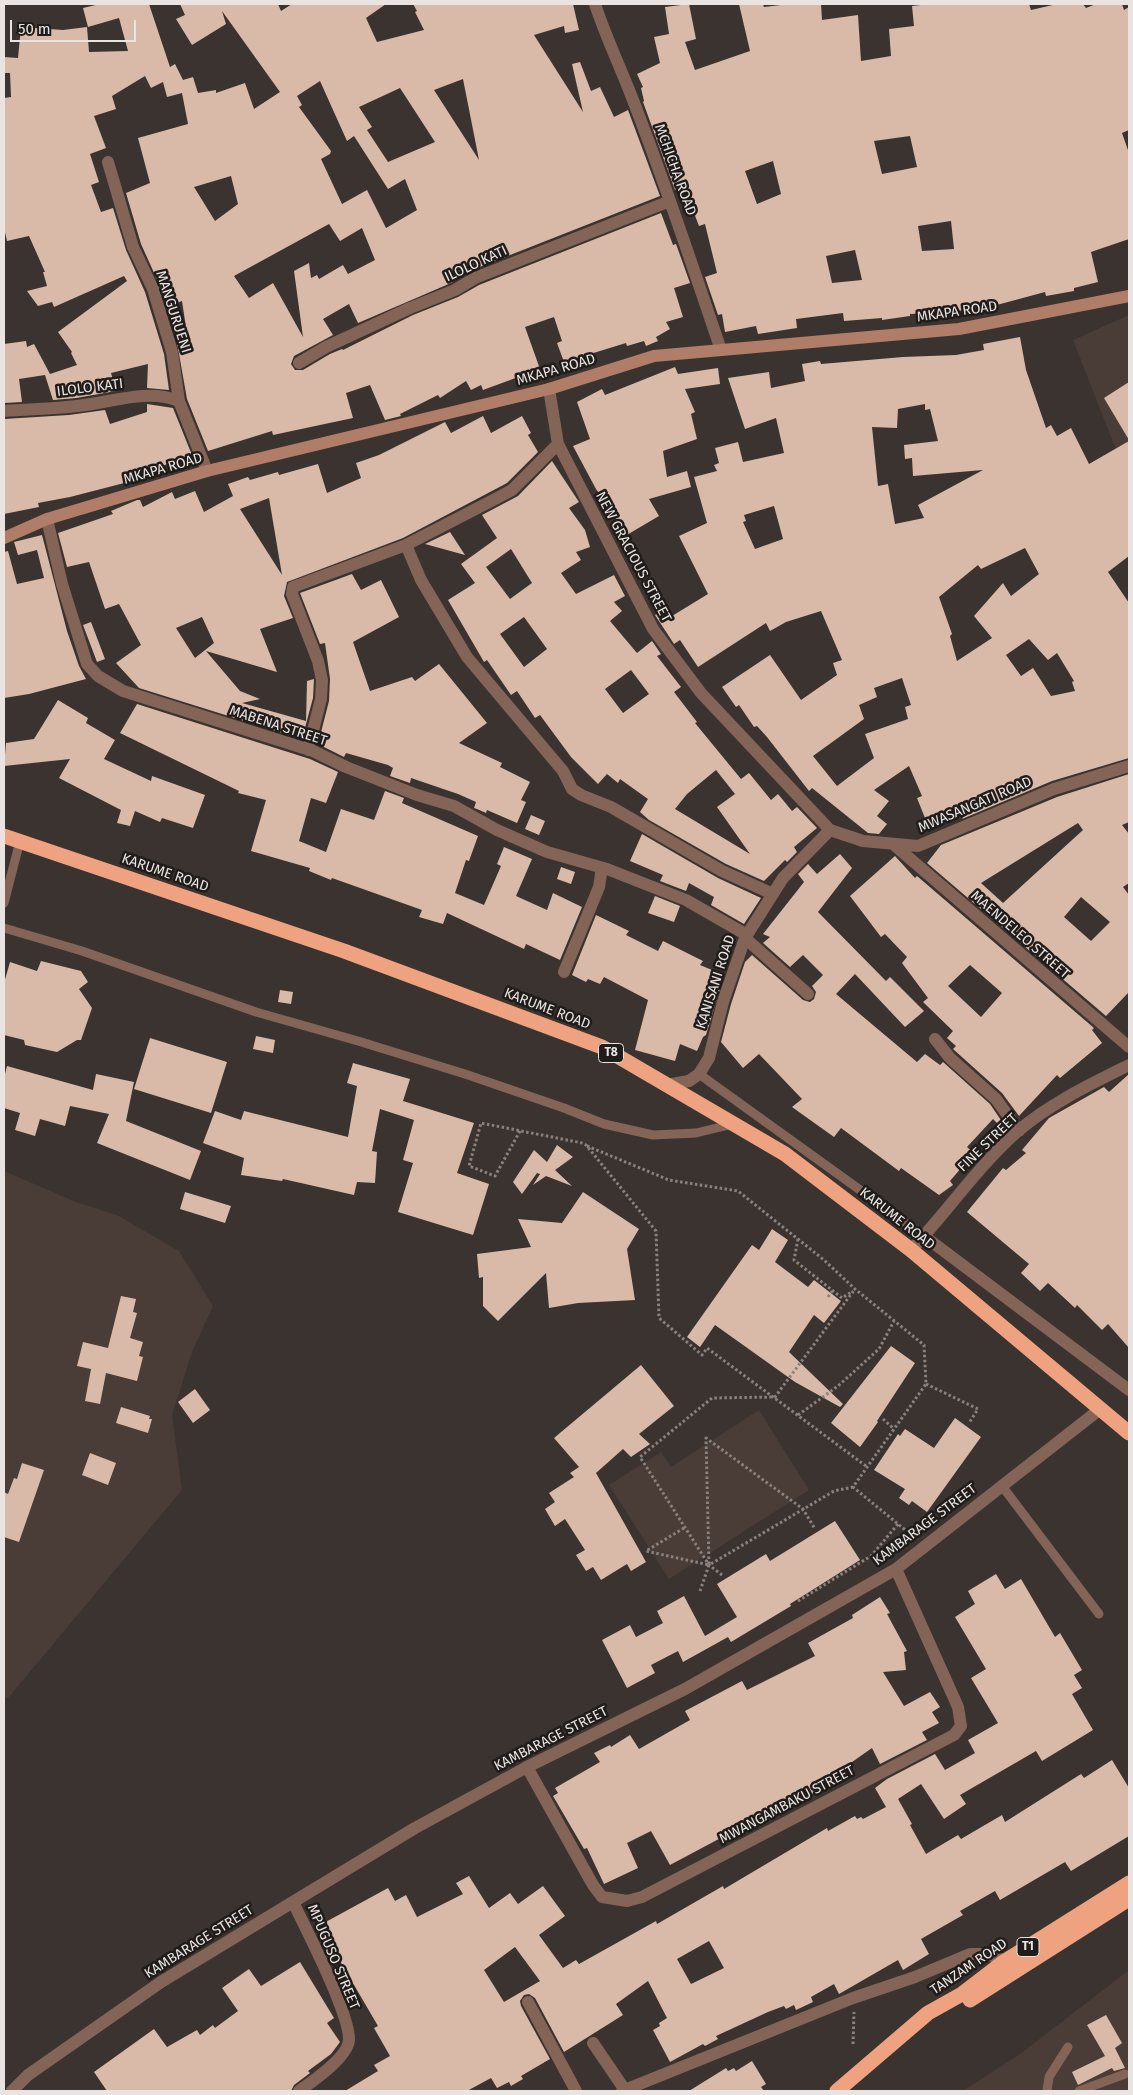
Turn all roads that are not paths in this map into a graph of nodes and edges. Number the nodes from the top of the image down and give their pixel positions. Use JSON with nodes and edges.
{"nodes":[{"id":1,"x":595,"y":4,"type":"edge"},
{"id":2,"x":108,"y":162,"type":"dead end"},
{"id":3,"x":670,"y":201,"type":"junction"},
{"id":4,"x":1129,"y":296,"type":"edge"},
{"id":5,"x":721,"y":350,"type":"junction"},
{"id":6,"x":299,"y":363,"type":"dead end"},
{"id":7,"x":549,"y":388,"type":"junction"},
{"id":8,"x":179,"y":401,"type":"junction"},
{"id":9,"x":4,"y":411,"type":"edge"},
{"id":10,"x":558,"y":444,"type":"junction"},
{"id":11,"x":207,"y":471,"type":"junction"},
{"id":12,"x":47,"y":519,"type":"junction"},
{"id":13,"x":4,"y":538,"type":"edge"},
{"id":14,"x":406,"y":545,"type":"junction"},
{"id":15,"x":308,"y":750,"type":"junction"},
{"id":16,"x":1129,"y":766,"type":"edge"},
{"id":17,"x":830,"y":830,"type":"junction"},
{"id":18,"x":4,"y":836,"type":"edge"},
{"id":19,"x":20,"y":841,"type":"junction"},
{"id":20,"x":893,"y":844,"type":"junction"},
{"id":21,"x":604,"y":868,"type":"junction"},
{"id":22,"x":774,"y":894,"type":"junction"},
{"id":23,"x":4,"y":903,"type":"edge"},
{"id":24,"x":4,"y":928,"type":"edge"},
{"id":25,"x":746,"y":937,"type":"junction"},
{"id":26,"x":564,"y":972,"type":"dead end"},
{"id":27,"x":808,"y":994,"type":"dead end"},
{"id":28,"x":934,"y":1039,"type":"dead end"},
{"id":29,"x":1129,"y":1047,"type":"edge"},
{"id":30,"x":1129,"y":1065,"type":"edge"},
{"id":31,"x":699,"y":1074,"type":"junction"},
{"id":32,"x":666,"y":1086,"type":"junction"},
{"id":33,"x":733,"y":1124,"type":"junction"},
{"id":34,"x":1019,"y":1130,"type":"junction"},
{"id":35,"x":924,"y":1236,"type":"junction"},
{"id":36,"x":911,"y":1250,"type":"junction"},
{"id":37,"x":1129,"y":1390,"type":"edge"},
{"id":38,"x":1099,"y":1410,"type":"junction"},
{"id":39,"x":1129,"y":1433,"type":"edge"},
{"id":40,"x":1002,"y":1486,"type":"junction"},
{"id":41,"x":896,"y":1569,"type":"junction"},
{"id":42,"x":1099,"y":1614,"type":"dead end"},
{"id":43,"x":527,"y":1767,"type":"junction"},
{"id":44,"x":1129,"y":1883,"type":"edge"},
{"id":45,"x":1129,"y":1899,"type":"edge"},
{"id":46,"x":293,"y":1902,"type":"junction"},
{"id":47,"x":1005,"y":1961,"type":"junction"},
{"id":48,"x":528,"y":2002,"type":"dead end"},
{"id":49,"x":928,"y":2013,"type":"junction"},
{"id":50,"x":594,"y":2043,"type":"dead end"},
{"id":51,"x":1068,"y":2047,"type":"dead end"},
{"id":52,"x":1125,"y":2074,"type":"dead end"},
{"id":53,"x":623,"y":2090,"type":"edge"},
{"id":54,"x":12,"y":2091,"type":"edge"},
{"id":55,"x":299,"y":2091,"type":"edge"},
{"id":56,"x":576,"y":2091,"type":"edge"},
{"id":57,"x":837,"y":2091,"type":"edge"},
{"id":58,"x":1048,"y":2091,"type":"edge"},
{"id":59,"x":1079,"y":2091,"type":"edge"}],
"edges":[{"from":1,"to":3,"type":"street","name":"MCHICHA ROAD"},
{"from":2,"to":8,"type":"street","name":"MANGURUENI"},
{"from":3,"to":5,"type":"street","name":"MCHICHA ROAD"},
{"from":3,"to":6,"type":"street","name":"ILOLO KATI"},
{"from":4,"to":5,"type":"street","name":"MKAPA ROAD"},
{"from":5,"to":7,"type":"street","name":"MKAPA ROAD"},
{"from":7,"to":10,"type":"street","name":"NEW GRACIOUS STREET"},
{"from":7,"to":11,"type":"street","name":"MKAPA ROAD"},
{"from":8,"to":9,"type":"street","name":"ILOLO KATI"},
{"from":8,"to":11,"type":"street","name":"MANGURUENI"},
{"from":10,"to":14,"type":"street"},
{"from":10,"to":17,"type":"street","name":"NEW GRACIOUS STREET"},
{"from":11,"to":12,"type":"street","name":"MKAPA ROAD"},
{"from":12,"to":13,"type":"street","name":"MKAPA ROAD"},
{"from":12,"to":15,"type":"street","name":"MABENA STREET"},
{"from":14,"to":15,"type":"street"},
{"from":14,"to":22,"type":"street"},
{"from":15,"to":21,"type":"street","name":"MABENA STREET"},
{"from":16,"to":20,"type":"street","name":"MWASANGATI ROAD"},
{"from":17,"to":20,"type":"street","name":"MWASANGATI ROAD"},
{"from":17,"to":22,"type":"street","name":"KANISANI ROAD"},
{"from":18,"to":19,"type":"highway","name":"KARUME ROAD","number":"T8"},
{"from":19,"to":23,"type":"lane"},
{"from":19,"to":32,"type":"highway","name":"KARUME ROAD","number":"T8"},
{"from":20,"to":29,"type":"street","name":"MAENDELEO STREET"},
{"from":21,"to":25,"type":"street","name":"MABENA STREET"},
{"from":21,"to":26,"type":"street"},
{"from":22,"to":25,"type":"street","name":"KANISANI ROAD"},
{"from":24,"to":33,"type":"lane"},
{"from":25,"to":27,"type":"street","name":"MABENA STREET"},
{"from":25,"to":31,"type":"street","name":"KANISANI ROAD"},
{"from":28,"to":34,"type":"street"},
{"from":30,"to":34,"type":"street","name":"FINE STREET"},
{"from":31,"to":32,"type":"street"},
{"from":31,"to":35,"type":"lane"},
{"from":32,"to":33,"type":"highway","name":"KARUME ROAD","number":"T8"},
{"from":33,"to":36,"type":"highway","name":"KARUME ROAD","number":"T8"},
{"from":34,"to":35,"type":"street","name":"FINE STREET"},
{"from":35,"to":36,"type":"street","name":"FINE STREET"},
{"from":35,"to":37,"type":"street"},
{"from":36,"to":38,"type":"highway","name":"KARUME ROAD","number":"T8"},
{"from":38,"to":39,"type":"highway","name":"KARUME ROAD","number":"T8"},
{"from":38,"to":40,"type":"street","name":"KAMBARAGE STREET"},
{"from":40,"to":41,"type":"street","name":"KAMBARAGE STREET"},
{"from":40,"to":42,"type":"lane"},
{"from":41,"to":43,"type":"street","name":"KAMBARAGE STREET"},
{"from":41,"to":43,"type":"street","name":"MWANGAMBAKU STREET"},
{"from":43,"to":46,"type":"street","name":"KAMBARAGE STREET"},
{"from":44,"to":47,"type":"highway","name":"TANZAM ROAD","number":"T1"},
{"from":45,"to":49,"type":"highway","name":"TANZAM ROAD","number":"T1"},
{"from":46,"to":54,"type":"street","name":"KAMBARAGE STREET"},
{"from":46,"to":55,"type":"street","name":"MPUGUSO STREET"},
{"from":47,"to":49,"type":"highway","name":"TANZAM ROAD","number":"T1"},
{"from":47,"to":53,"type":"street"},
{"from":48,"to":56,"type":"street"},
{"from":49,"to":57,"type":"highway","name":"TANZAM ROAD","number":"T1"},
{"from":50,"to":53,"type":"street"},
{"from":51,"to":58,"type":"lane"},
{"from":52,"to":59,"type":"lane"}]}
